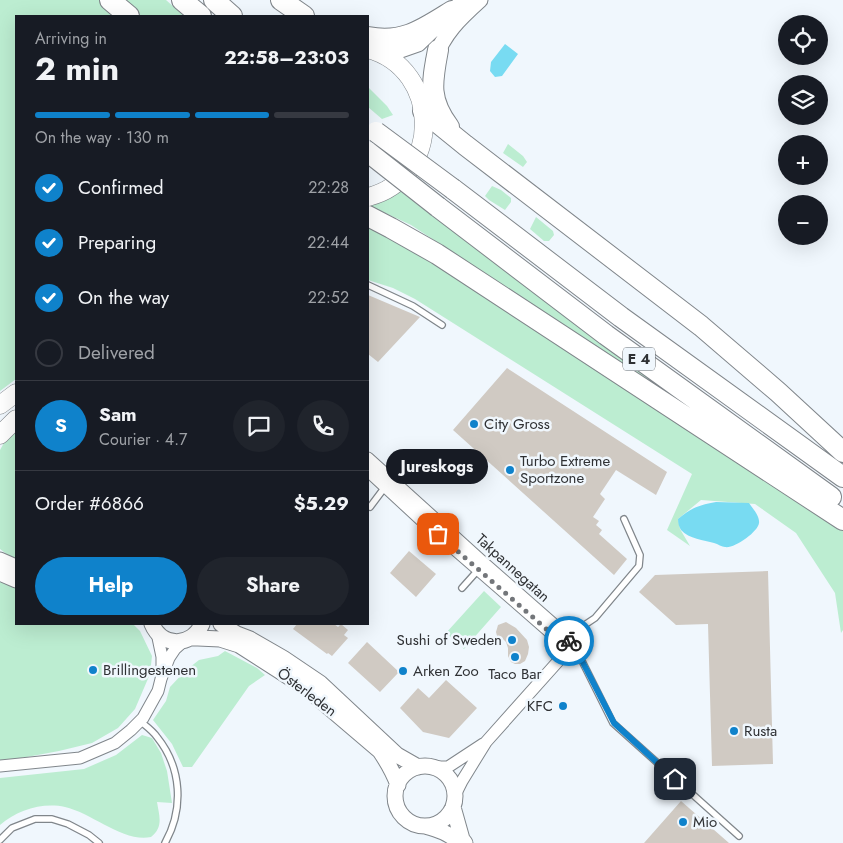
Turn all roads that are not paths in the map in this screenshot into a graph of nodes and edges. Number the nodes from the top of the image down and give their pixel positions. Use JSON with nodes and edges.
{"nodes":[{"id":1,"x":110,"y":0,"type":"edge"},
{"id":2,"x":182,"y":0,"type":"edge"},
{"id":3,"x":214,"y":0,"type":"edge"},
{"id":4,"x":281,"y":0,"type":"edge"},
{"id":5,"x":480,"y":0,"type":"edge"},
{"id":6,"x":458,"y":6,"type":"edge"},
{"id":7,"x":128,"y":15,"type":"edge"},
{"id":8,"x":200,"y":15,"type":"edge"},
{"id":9,"x":231,"y":15,"type":"edge"},
{"id":10,"x":303,"y":15,"type":"edge"},
{"id":11,"x":372,"y":46,"type":"edge"},
{"id":12,"x":438,"y":50,"type":"junction"},
{"id":13,"x":422,"y":107,"type":"junction"},
{"id":14,"x":372,"y":129,"type":"edge"},
{"id":15,"x":465,"y":146,"type":"junction"},
{"id":16,"x":369,"y":153,"type":"edge"},
{"id":17,"x":369,"y":197,"type":"edge"},
{"id":18,"x":371,"y":219,"type":"edge"},
{"id":19,"x":369,"y":285,"type":"edge"},
{"id":20,"x":442,"y":325,"type":"dead end"},
{"id":21,"x":15,"y":394,"type":"edge"},
{"id":22,"x":0,"y":405,"type":"edge"},
{"id":23,"x":15,"y":419,"type":"edge"},
{"id":24,"x":0,"y":435,"type":"edge"},
{"id":25,"x":843,"y":452,"type":"edge"},
{"id":26,"x":369,"y":459,"type":"edge"},
{"id":27,"x":369,"y":472,"type":"edge"},
{"id":28,"x":843,"y":477,"type":"edge"},
{"id":29,"x":388,"y":483,"type":"junction"},
{"id":30,"x":843,"y":505,"type":"edge"},
{"id":31,"x":370,"y":507,"type":"dead end"},
{"id":32,"x":624,"y":518,"type":"dead end"},
{"id":33,"x":843,"y":520,"type":"edge"},
{"id":34,"x":0,"y":560,"type":"edge"},
{"id":35,"x":15,"y":566,"type":"edge"},
{"id":36,"x":481,"y":566,"type":"junction"},
{"id":37,"x":0,"y":573,"type":"edge"},
{"id":38,"x":15,"y":580,"type":"edge"},
{"id":39,"x":462,"y":588,"type":"dead end"},
{"id":40,"x":201,"y":625,"type":"edge"},
{"id":41,"x":223,"y":625,"type":"edge"},
{"id":42,"x":155,"y":628,"type":"edge"},
{"id":43,"x":188,"y":639,"type":"junction"},
{"id":44,"x":570,"y":642,"type":"junction"},
{"id":45,"x":161,"y":679,"type":"junction"},
{"id":46,"x":140,"y":721,"type":"junction"},
{"id":47,"x":486,"y":742,"type":"junction"},
{"id":48,"x":0,"y":766,"type":"edge"},
{"id":49,"x":418,"y":767,"type":"junction"},
{"id":50,"x":435,"y":768,"type":"junction"},
{"id":51,"x":398,"y":785,"type":"junction"},
{"id":52,"x":454,"y":801,"type":"junction"},
{"id":53,"x":424,"y":826,"type":"junction"},
{"id":54,"x":738,"y":836,"type":"dead end"},
{"id":55,"x":0,"y":840,"type":"edge"},
{"id":56,"x":99,"y":843,"type":"edge"},
{"id":57,"x":165,"y":843,"type":"edge"},
{"id":58,"x":460,"y":843,"type":"edge"},
{"id":59,"x":464,"y":843,"type":"edge"}],
"edges":[{"from":1,"to":7,"type":"highway"},
{"from":2,"to":8,"type":"highway"},
{"from":3,"to":9,"type":"highway"},
{"from":4,"to":10,"type":"highway"},
{"from":5,"to":12,"type":"main road"},
{"from":6,"to":11,"type":"highway"},
{"from":11,"to":13,"type":"main road"},
{"from":12,"to":13,"type":"main road"},
{"from":12,"to":15,"type":"highway"},
{"from":13,"to":15,"type":"highway"},
{"from":13,"to":17,"type":"main road"},
{"from":14,"to":28,"type":"highway","number":"E 4","bridge":true},
{"from":15,"to":25,"type":"highway"},
{"from":16,"to":30,"type":"highway","number":"E 4","bridge":true},
{"from":18,"to":33,"type":"highway"},
{"from":19,"to":20,"type":"lane"},
{"from":21,"to":22,"type":"main road"},
{"from":23,"to":24,"type":"main road"},
{"from":26,"to":29,"type":"street","name":"Takpannegatan"},
{"from":27,"to":29,"type":"street","name":"Takpannegatan"},
{"from":29,"to":31,"type":"lane"},
{"from":29,"to":36,"type":"street","name":"Takpannegatan"},
{"from":32,"to":44,"type":"lane"},
{"from":34,"to":35,"type":"main road"},
{"from":36,"to":39,"type":"lane"},
{"from":36,"to":44,"type":"street","name":"Takpannegatan"},
{"from":37,"to":38,"type":"main road"},
{"from":40,"to":43,"type":"main road"},
{"from":41,"to":49,"type":"main road","name":"Österleden"},
{"from":42,"to":43,"type":"main road","name":"Österleden"},
{"from":42,"to":45,"type":"street"},
{"from":43,"to":45,"type":"street"},
{"from":43,"to":51,"type":"main road","name":"Österleden"},
{"from":44,"to":47,"type":"street"},
{"from":44,"to":54,"type":"lane"},
{"from":45,"to":46,"type":"street"},
{"from":46,"to":48,"type":"street"},
{"from":46,"to":57,"type":"lane"},
{"from":47,"to":50,"type":"street"},
{"from":47,"to":52,"type":"street"},
{"from":49,"to":50,"type":"main road"},
{"from":49,"to":51,"type":"main road"},
{"from":50,"to":52,"type":"main road"},
{"from":51,"to":53,"type":"main road"},
{"from":52,"to":53,"type":"main road"},
{"from":52,"to":59,"type":"main road"},
{"from":53,"to":58,"type":"main road"},
{"from":55,"to":56,"type":"lane"}]}
